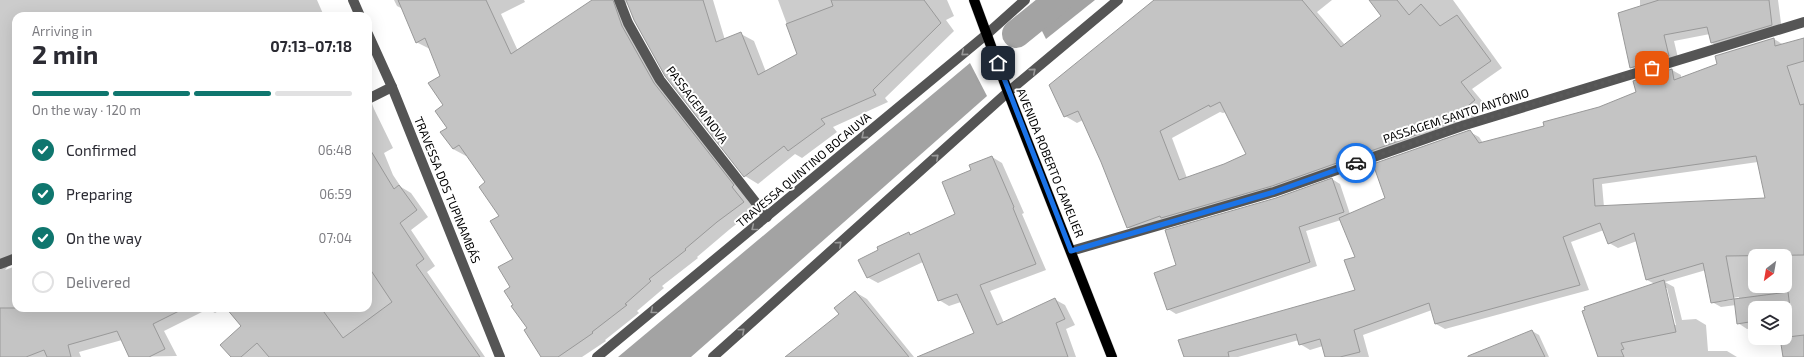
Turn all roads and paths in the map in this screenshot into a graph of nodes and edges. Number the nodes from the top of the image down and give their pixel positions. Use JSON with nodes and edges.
{"nodes":[{"id":1,"x":352,"y":0,"type":"edge"},
{"id":2,"x":619,"y":0,"type":"edge"},
{"id":3,"x":974,"y":0,"type":"edge"},
{"id":4,"x":1025,"y":0,"type":"edge"},
{"id":5,"x":1118,"y":0,"type":"edge"},
{"id":6,"x":358,"y":12,"type":"edge"},
{"id":7,"x":1804,"y":22,"type":"edge"},
{"id":8,"x":987,"y":34,"type":"junction"},
{"id":9,"x":372,"y":43,"type":"edge"},
{"id":10,"x":392,"y":87,"type":"junction"},
{"id":11,"x":1008,"y":92,"type":"junction"},
{"id":12,"x":372,"y":97,"type":"edge"},
{"id":13,"x":767,"y":217,"type":"junction"},
{"id":14,"x":1071,"y":251,"type":"junction"},
{"id":15,"x":12,"y":260,"type":"edge"},
{"id":16,"x":0,"y":264,"type":"edge"},
{"id":17,"x":500,"y":357,"type":"edge"},
{"id":18,"x":597,"y":357,"type":"edge"},
{"id":19,"x":713,"y":357,"type":"edge"},
{"id":20,"x":1112,"y":357,"type":"edge"}],
"edges":[{"from":1,"to":6,"type":"street"},
{"from":2,"to":13,"type":"street","name":"PASSAGEM NOVA"},
{"from":3,"to":8,"type":"main road","name":"AVENIDA ROBERTO CAMELIER"},
{"from":4,"to":8,"type":"street","name":"TRAVESSA QUINTINO BOCAIUVA"},
{"from":11,"to":5,"type":"street","one_way":true},
{"from":7,"to":14,"type":"street","name":"PASSAGEM SANTO ANTÔNIO"},
{"from":8,"to":11,"type":"main road","name":"AVENIDA ROBERTO CAMELIER"},
{"from":8,"to":13,"type":"street","name":"TRAVESSA QUINTINO BOCAIUVA","one_way":true},
{"from":9,"to":10,"type":"street","name":"TRAVESSA DOS TUPINAMBÁS"},
{"from":10,"to":12,"type":"street"},
{"from":10,"to":17,"type":"street","name":"TRAVESSA DOS TUPINAMBÁS"},
{"from":11,"to":14,"type":"main road","name":"AVENIDA ROBERTO CAMELIER"},
{"from":19,"to":11,"type":"street","one_way":true},
{"from":13,"to":18,"type":"street","name":"TRAVESSA QUINTINO BOCAIUVA","one_way":true},
{"from":14,"to":20,"type":"main road","name":"AVENIDA ROBERTO CAMELIER"},
{"from":15,"to":16,"type":"street"}]}
